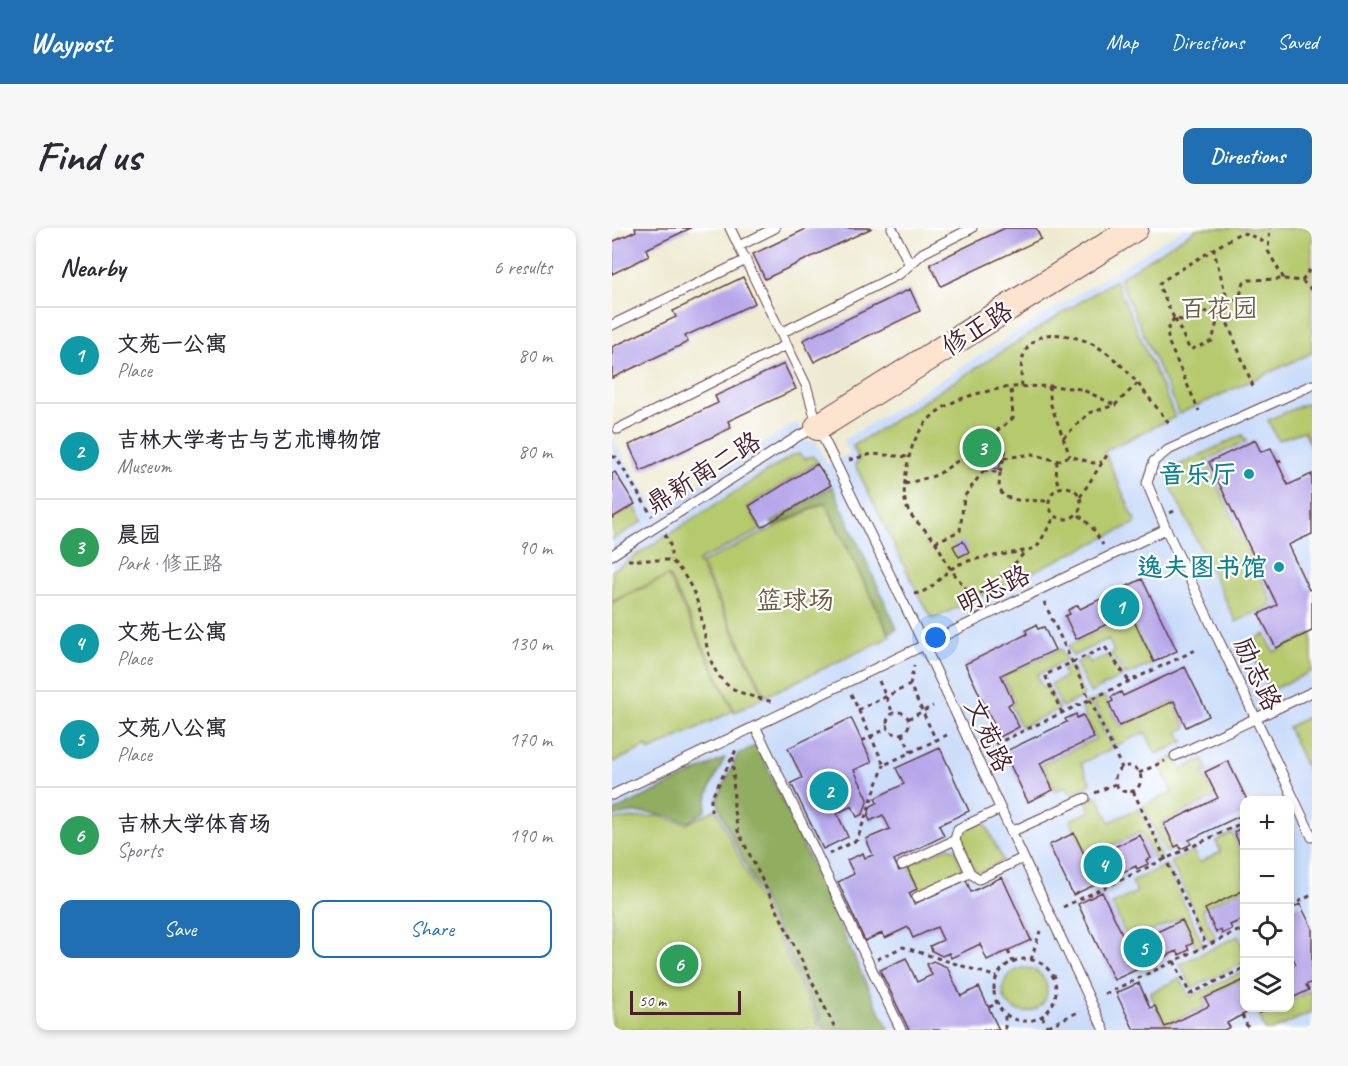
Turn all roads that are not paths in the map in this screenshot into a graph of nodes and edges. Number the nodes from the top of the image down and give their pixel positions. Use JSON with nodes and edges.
{"nodes":[{"id":1,"x":730,"y":228,"type":"edge"},
{"id":2,"x":775,"y":228,"type":"edge"},
{"id":3,"x":892,"y":228,"type":"edge"},
{"id":4,"x":972,"y":228,"type":"edge"},
{"id":5,"x":1135,"y":228,"type":"edge"},
{"id":6,"x":739,"y":246,"type":"junction"},
{"id":7,"x":746,"y":260,"type":"junction"},
{"id":8,"x":910,"y":265,"type":"junction"},
{"id":9,"x":612,"y":325,"type":"edge"},
{"id":10,"x":781,"y":333,"type":"junction"},
{"id":11,"x":786,"y":345,"type":"junction"},
{"id":12,"x":1312,"y":385,"type":"edge"},
{"id":13,"x":819,"y":427,"type":"junction"},
{"id":14,"x":618,"y":429,"type":"dead end"},
{"id":15,"x":1167,"y":529,"type":"junction"},
{"id":16,"x":612,"y":555,"type":"edge"},
{"id":17,"x":924,"y":645,"type":"junction"},
{"id":18,"x":1312,"y":692,"type":"edge"},
{"id":19,"x":1256,"y":718,"type":"junction"},
{"id":20,"x":755,"y":726,"type":"junction"},
{"id":21,"x":1175,"y":756,"type":"road end"},
{"id":22,"x":612,"y":795,"type":"edge"},
{"id":23,"x":1085,"y":798,"type":"road end"},
{"id":24,"x":1000,"y":809,"type":"junction"},
{"id":25,"x":1011,"y":832,"type":"junction"},
{"id":26,"x":1312,"y":837,"type":"edge"},
{"id":27,"x":955,"y":840,"type":"junction"},
{"id":28,"x":1023,"y":858,"type":"junction"},
{"id":29,"x":902,"y":865,"type":"dead end"},
{"id":30,"x":970,"y":873,"type":"junction"},
{"id":31,"x":917,"y":897,"type":"dead end"},
{"id":32,"x":901,"y":1030,"type":"edge"},
{"id":33,"x":1104,"y":1030,"type":"edge"}],
"edges":[{"from":1,"to":6,"type":"lane","name":"文苑路"},
{"from":2,"to":6,"type":"lane"},
{"from":3,"to":8,"type":"lane"},
{"from":4,"to":8,"type":"lane"},
{"from":5,"to":13,"type":"street","name":"修正路"},
{"from":6,"to":7,"type":"lane","name":"文苑路"},
{"from":7,"to":9,"type":"lane"},
{"from":7,"to":10,"type":"lane","name":"文苑路"},
{"from":8,"to":10,"type":"lane"},
{"from":10,"to":11,"type":"lane","name":"文苑路"},
{"from":11,"to":13,"type":"lane","name":"文苑路"},
{"from":11,"to":14,"type":"lane"},
{"from":12,"to":15,"type":"lane"},
{"from":13,"to":16,"type":"lane","name":"鼎新南二路"},
{"from":13,"to":17,"type":"lane","name":"文苑路"},
{"from":15,"to":17,"type":"lane","name":"明志路"},
{"from":15,"to":19,"type":"lane","name":"励志路"},
{"from":17,"to":20,"type":"lane","name":"明志路"},
{"from":17,"to":24,"type":"lane","name":"文苑路"},
{"from":18,"to":19,"type":"lane"},
{"from":19,"to":21,"type":"lane"},
{"from":19,"to":26,"type":"lane","name":"励志路"},
{"from":20,"to":22,"type":"lane","name":"明志路"},
{"from":20,"to":32,"type":"lane"},
{"from":23,"to":25,"type":"lane"},
{"from":24,"to":25,"type":"lane","name":"文苑路"},
{"from":24,"to":27,"type":"lane"},
{"from":25,"to":28,"type":"lane","name":"文苑路"},
{"from":27,"to":29,"type":"lane"},
{"from":27,"to":30,"type":"lane"},
{"from":28,"to":30,"type":"lane"},
{"from":28,"to":33,"type":"lane","name":"文苑路"},
{"from":30,"to":31,"type":"lane"}]}
